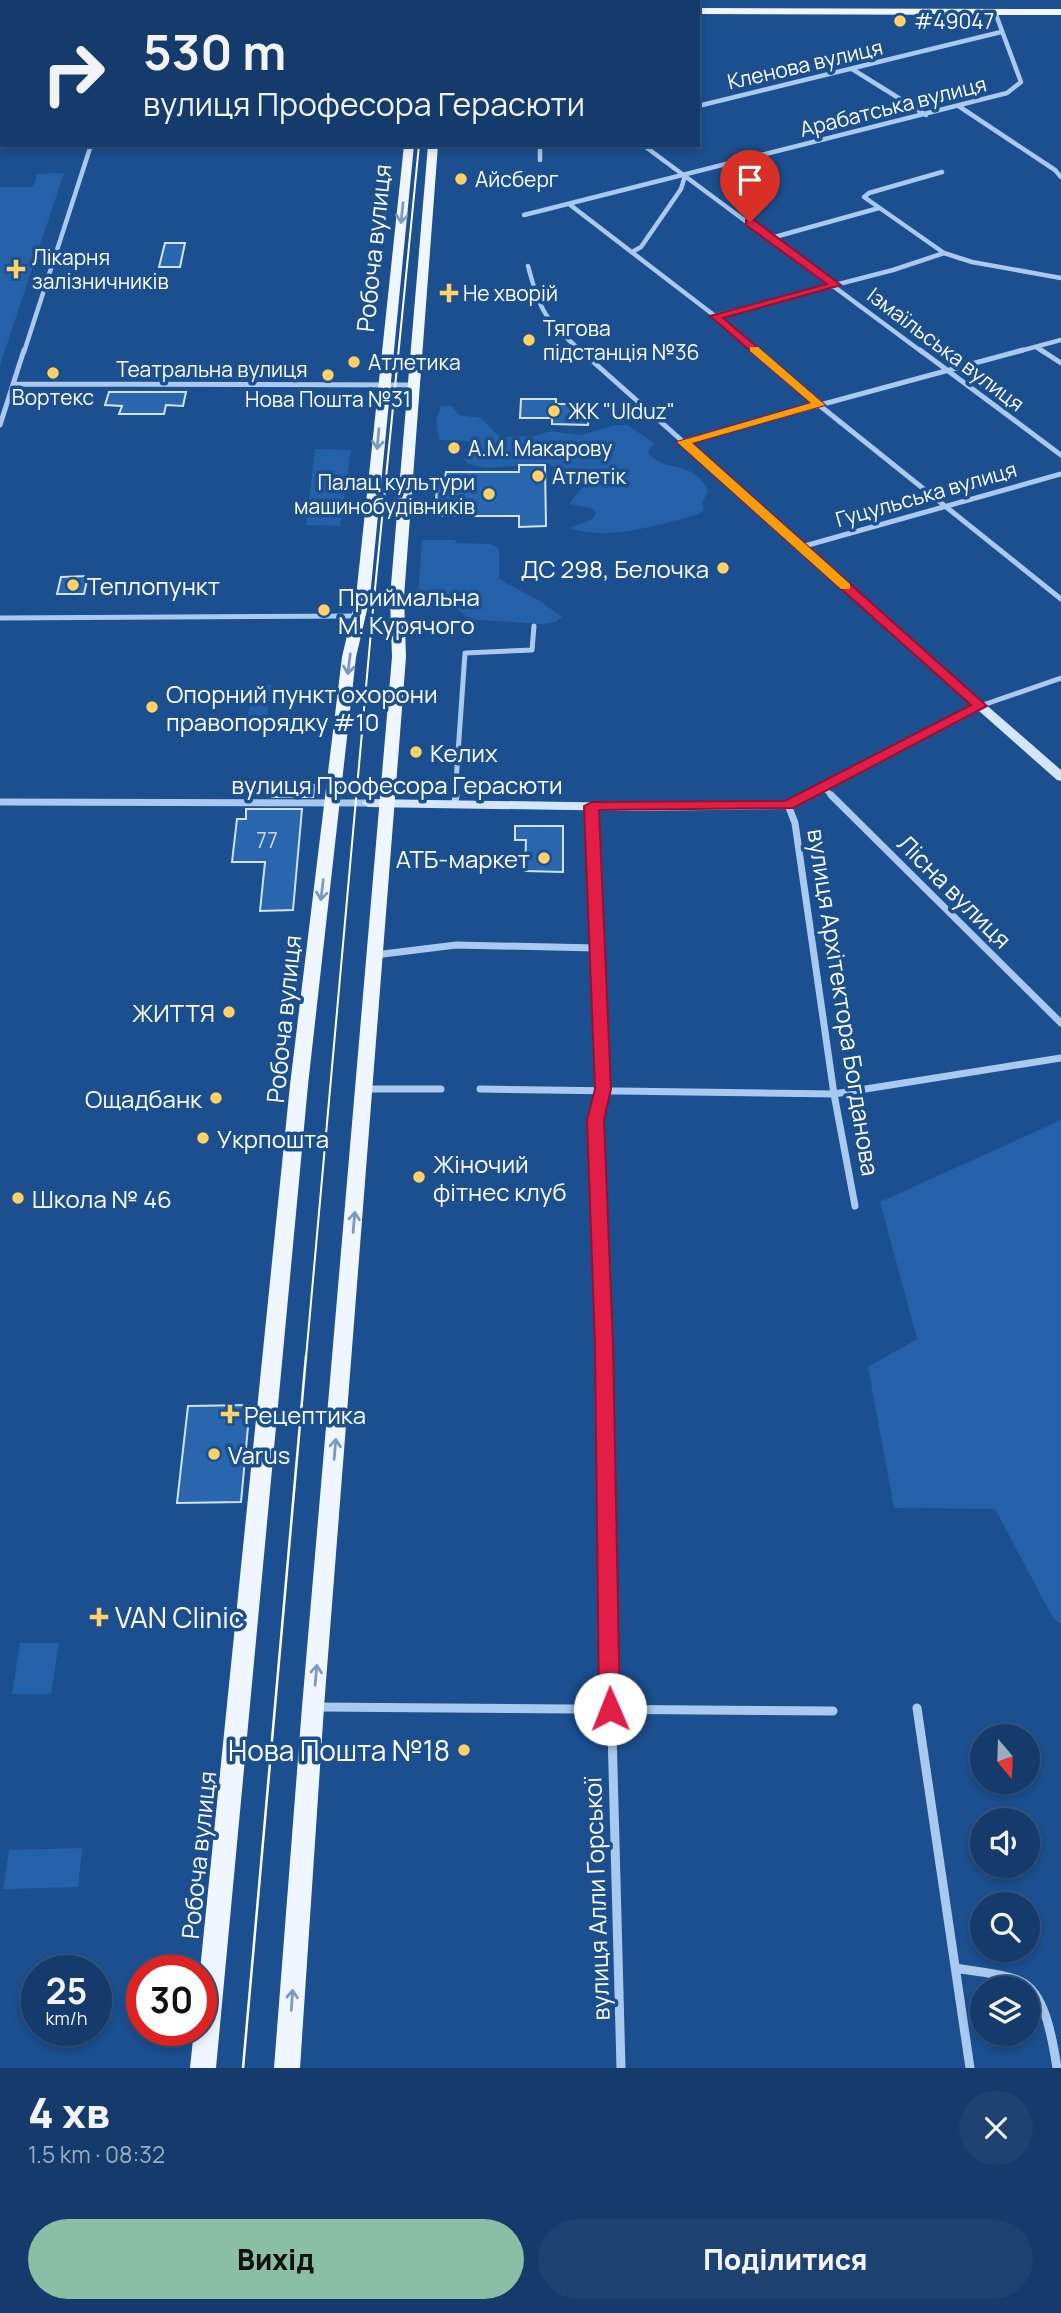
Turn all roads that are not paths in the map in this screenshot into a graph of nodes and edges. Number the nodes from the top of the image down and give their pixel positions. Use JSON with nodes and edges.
{"nodes":[{"id":1,"x":700,"y":11,"type":"edge"},
{"id":2,"x":995,"y":12,"type":"junction"},
{"id":3,"x":1061,"y":12,"type":"edge"},
{"id":4,"x":1000,"y":32,"type":"junction"},
{"id":5,"x":852,"y":69,"type":"junction"},
{"id":6,"x":700,"y":106,"type":"edge"},
{"id":7,"x":960,"y":107,"type":"junction"},
{"id":8,"x":926,"y":115,"type":"junction"},
{"id":9,"x":90,"y":147,"type":"edge"},
{"id":10,"x":409,"y":147,"type":"edge"},
{"id":11,"x":433,"y":147,"type":"edge"},
{"id":12,"x":540,"y":147,"type":"edge"},
{"id":13,"x":646,"y":147,"type":"edge"},
{"id":14,"x":540,"y":160,"type":"dead end"},
{"id":15,"x":942,"y":172,"type":"dead end"},
{"id":16,"x":684,"y":175,"type":"junction"},
{"id":17,"x":1061,"y":177,"type":"edge"},
{"id":18,"x":569,"y":204,"type":"junction"},
{"id":19,"x":879,"y":208,"type":"junction"},
{"id":20,"x":524,"y":215,"type":"dead end"},
{"id":21,"x":771,"y":238,"type":"junction"},
{"id":22,"x":632,"y":252,"type":"junction"},
{"id":23,"x":944,"y":253,"type":"junction"},
{"id":24,"x":528,"y":266,"type":"dead end"},
{"id":25,"x":1061,"y":278,"type":"edge"},
{"id":26,"x":835,"y":285,"type":"junction"},
{"id":27,"x":715,"y":316,"type":"junction"},
{"id":28,"x":1061,"y":340,"type":"edge"},
{"id":29,"x":1036,"y":347,"type":"junction"},
{"id":30,"x":1061,"y":363,"type":"edge"},
{"id":31,"x":947,"y":371,"type":"junction"},
{"id":32,"x":13,"y":384,"type":"junction"},
{"id":33,"x":384,"y":385,"type":"junction"},
{"id":34,"x":412,"y":385,"type":"junction"},
{"id":35,"x":820,"y":405,"type":"junction"},
{"id":36,"x":0,"y":425,"type":"edge"},
{"id":37,"x":683,"y":442,"type":"junction"},
{"id":38,"x":1061,"y":454,"type":"edge"},
{"id":39,"x":1061,"y":474,"type":"edge"},
{"id":40,"x":947,"y":505,"type":"junction"},
{"id":41,"x":801,"y":547,"type":"junction"},
{"id":42,"x":1061,"y":599,"type":"edge"},
{"id":43,"x":360,"y":616,"type":"junction"},
{"id":44,"x":0,"y":618,"type":"edge"},
{"id":45,"x":534,"y":626,"type":"dead end"},
{"id":46,"x":1061,"y":678,"type":"edge"},
{"id":47,"x":980,"y":706,"type":"junction"},
{"id":48,"x":1061,"y":777,"type":"edge"},
{"id":49,"x":823,"y":787,"type":"junction"},
{"id":50,"x":0,"y":802,"type":"edge"},
{"id":51,"x":332,"y":802,"type":"junction"},
{"id":52,"x":377,"y":803,"type":"junction"},
{"id":53,"x":455,"y":803,"type":"junction"},
{"id":54,"x":788,"y":805,"type":"junction"},
{"id":55,"x":592,"y":806,"type":"junction"},
{"id":56,"x":597,"y":947,"type":"junction"},
{"id":57,"x":374,"y":955,"type":"junction"},
{"id":58,"x":1061,"y":1023,"type":"edge"},
{"id":59,"x":1061,"y":1058,"type":"edge"},
{"id":60,"x":365,"y":1088,"type":"junction"},
{"id":61,"x":441,"y":1089,"type":"dead end"},
{"id":62,"x":480,"y":1089,"type":"dead end"},
{"id":63,"x":603,"y":1089,"type":"junction"},
{"id":64,"x":834,"y":1094,"type":"junction"},
{"id":65,"x":855,"y":1206,"type":"dead end"},
{"id":66,"x":313,"y":1707,"type":"junction"},
{"id":67,"x":918,"y":1708,"type":"dead end"},
{"id":68,"x":610,"y":1709,"type":"junction"},
{"id":69,"x":832,"y":1711,"type":"dead end"},
{"id":70,"x":956,"y":1968,"type":"junction"},
{"id":71,"x":203,"y":2068,"type":"edge"},
{"id":72,"x":287,"y":2068,"type":"edge"},
{"id":73,"x":621,"y":2068,"type":"edge"},
{"id":74,"x":970,"y":2068,"type":"edge"},
{"id":75,"x":1057,"y":2068,"type":"edge"}],
"edges":[{"from":1,"to":2,"type":"main road"},
{"from":2,"to":3,"type":"main road"},
{"from":2,"to":4,"type":"street"},
{"from":4,"to":5,"type":"street","name":"Кленова вулиця"},
{"from":4,"to":7,"type":"street","name":"Арабатська вулиця"},
{"from":5,"to":6,"type":"street","name":"Кленова вулиця"},
{"from":5,"to":8,"type":"street"},
{"from":7,"to":8,"type":"street","name":"Арабатська вулиця"},
{"from":7,"to":17,"type":"street"},
{"from":8,"to":16,"type":"street","name":"Арабатська вулиця"},
{"from":9,"to":32,"type":"street"},
{"from":10,"to":33,"type":"main road","name":"Робоча вулиця","one_way":true},
{"from":11,"to":34,"type":"main road","name":"Робоча вулиця"},
{"from":12,"to":14,"type":"street"},
{"from":13,"to":16,"type":"street","name":"Ізмаїльська вулиця"},
{"from":15,"to":19,"type":"street"},
{"from":16,"to":18,"type":"street","name":"Арабатська вулиця"},
{"from":16,"to":21,"type":"street","name":"Ізмаїльська вулиця"},
{"from":16,"to":22,"type":"street"},
{"from":18,"to":20,"type":"street","name":"Арабатська вулиця"},
{"from":18,"to":22,"type":"street"},
{"from":19,"to":21,"type":"street"},
{"from":19,"to":23,"type":"street"},
{"from":21,"to":26,"type":"street","name":"Ізмаїльська вулиця"},
{"from":22,"to":27,"type":"street"},
{"from":23,"to":25,"type":"street"},
{"from":23,"to":26,"type":"street"},
{"from":24,"to":37,"type":"street"},
{"from":26,"to":27,"type":"street"},
{"from":26,"to":31,"type":"street","name":"Ізмаїльська вулиця"},
{"from":27,"to":35,"type":"street"},
{"from":28,"to":29,"type":"street"},
{"from":29,"to":30,"type":"street"},
{"from":29,"to":31,"type":"street"},
{"from":31,"to":35,"type":"street"},
{"from":31,"to":38,"type":"street","name":"Ізмаїльська вулиця"},
{"from":32,"to":33,"type":"street","name":"Театральна вулиця"},
{"from":32,"to":36,"type":"street"},
{"from":33,"to":34,"type":"street","name":"Театральна вулиця"},
{"from":33,"to":43,"type":"main road","name":"Робоча вулиця","one_way":true},
{"from":34,"to":52,"type":"main road","name":"Робоча вулиця"},
{"from":35,"to":37,"type":"street"},
{"from":35,"to":40,"type":"street"},
{"from":37,"to":41,"type":"street"},
{"from":39,"to":40,"type":"street","name":"Гуцульська вулиця"},
{"from":40,"to":41,"type":"street","name":"Гуцульська вулиця"},
{"from":40,"to":42,"type":"street"},
{"from":41,"to":47,"type":"street"},
{"from":43,"to":44,"type":"street"},
{"from":43,"to":51,"type":"main road","name":"Робоча вулиця","one_way":true},
{"from":45,"to":53,"type":"street"},
{"from":46,"to":47,"type":"street"},
{"from":47,"to":48,"type":"street"},
{"from":47,"to":49,"type":"street","name":"вулиця Професора Герасюти"},
{"from":49,"to":54,"type":"street","name":"вулиця Професора Герасюти"},
{"from":49,"to":58,"type":"street","name":"Лісна вулиця"},
{"from":50,"to":51,"type":"street","name":"вулиця Професора Герасюти"},
{"from":51,"to":52,"type":"street","name":"вулиця Професора Герасюти"},
{"from":51,"to":71,"type":"main road","name":"Робоча вулиця","one_way":true},
{"from":52,"to":53,"type":"street","name":"вулиця Професора Герасюти"},
{"from":52,"to":57,"type":"main road","name":"Робоча вулиця"},
{"from":53,"to":55,"type":"street","name":"вулиця Професора Герасюти"},
{"from":54,"to":55,"type":"street","name":"вулиця Професора Герасюти"},
{"from":54,"to":64,"type":"street","name":"вулиця Архітектора Богданова"},
{"from":55,"to":56,"type":"street","name":"вулиця Алли Горської"},
{"from":56,"to":57,"type":"street"},
{"from":56,"to":63,"type":"street","name":"вулиця Алли Горської"},
{"from":57,"to":60,"type":"main road","name":"Робоча вулиця"},
{"from":59,"to":64,"type":"street"},
{"from":60,"to":61,"type":"street"},
{"from":66,"to":60,"type":"main road","name":"Робоча вулиця","one_way":true},
{"from":62,"to":63,"type":"street"},
{"from":63,"to":64,"type":"street"},
{"from":63,"to":68,"type":"street","name":"вулиця Алли Горської"},
{"from":64,"to":65,"type":"street","name":"вулиця Архітектора Богданова"},
{"from":66,"to":68,"type":"street"},
{"from":72,"to":66,"type":"main road","name":"Робоча вулиця","one_way":true},
{"from":67,"to":70,"type":"street"},
{"from":68,"to":69,"type":"street"},
{"from":68,"to":73,"type":"street","name":"вулиця Алли Горської"},
{"from":70,"to":74,"type":"street"},
{"from":70,"to":75,"type":"street"}]}
